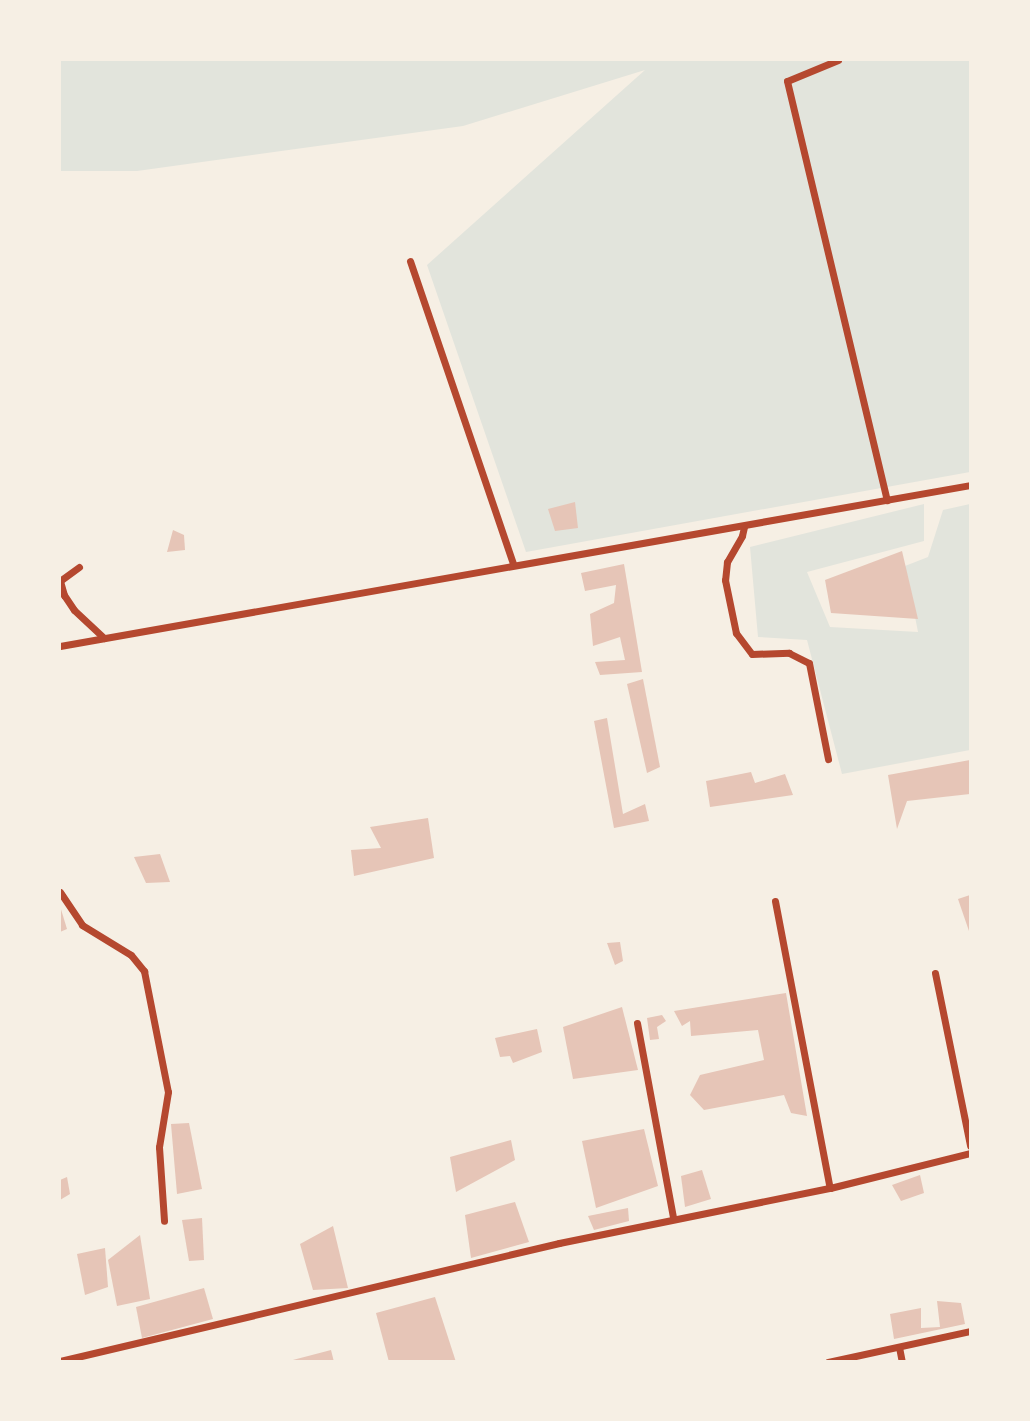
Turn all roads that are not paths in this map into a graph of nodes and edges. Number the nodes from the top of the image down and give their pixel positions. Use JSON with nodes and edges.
{"nodes":[{"id":1,"x":838,"y":60,"type":"edge"},
{"id":2,"x":410,"y":261,"type":"dead end"},
{"id":3,"x":971,"y":485,"type":"edge"},
{"id":4,"x":887,"y":500,"type":"junction"},
{"id":5,"x":744,"y":527,"type":"junction"},
{"id":6,"x":513,"y":564,"type":"junction"},
{"id":7,"x":79,"y":567,"type":"dead end"},
{"id":8,"x":104,"y":638,"type":"junction"},
{"id":9,"x":60,"y":646,"type":"edge"},
{"id":10,"x":828,"y":759,"type":"dead end"},
{"id":11,"x":60,"y":892,"type":"edge"},
{"id":12,"x":775,"y":901,"type":"dead end"},
{"id":13,"x":935,"y":973,"type":"dead end"},
{"id":14,"x":637,"y":1023,"type":"dead end"},
{"id":15,"x":971,"y":1145,"type":"edge"},
{"id":16,"x":971,"y":1153,"type":"edge"},
{"id":17,"x":830,"y":1188,"type":"junction"},
{"id":18,"x":673,"y":1218,"type":"junction"},
{"id":19,"x":164,"y":1221,"type":"dead end"},
{"id":20,"x":971,"y":1331,"type":"edge"},
{"id":21,"x":899,"y":1347,"type":"junction"},
{"id":22,"x":60,"y":1362,"type":"edge"},
{"id":23,"x":828,"y":1362,"type":"edge"},
{"id":24,"x":902,"y":1362,"type":"edge"}],
"edges":[{"from":1,"to":4,"type":"street"},
{"from":2,"to":6,"type":"street"},
{"from":3,"to":4,"type":"street"},
{"from":4,"to":5,"type":"street"},
{"from":5,"to":6,"type":"street"},
{"from":5,"to":10,"type":"street"},
{"from":6,"to":8,"type":"street"},
{"from":7,"to":8,"type":"street"},
{"from":8,"to":9,"type":"street"},
{"from":11,"to":19,"type":"street"},
{"from":12,"to":17,"type":"street"},
{"from":13,"to":15,"type":"street"},
{"from":14,"to":18,"type":"street"},
{"from":16,"to":17,"type":"street"},
{"from":17,"to":18,"type":"street"},
{"from":18,"to":22,"type":"street"},
{"from":20,"to":21,"type":"street"},
{"from":21,"to":23,"type":"street"},
{"from":21,"to":24,"type":"street"}]}
